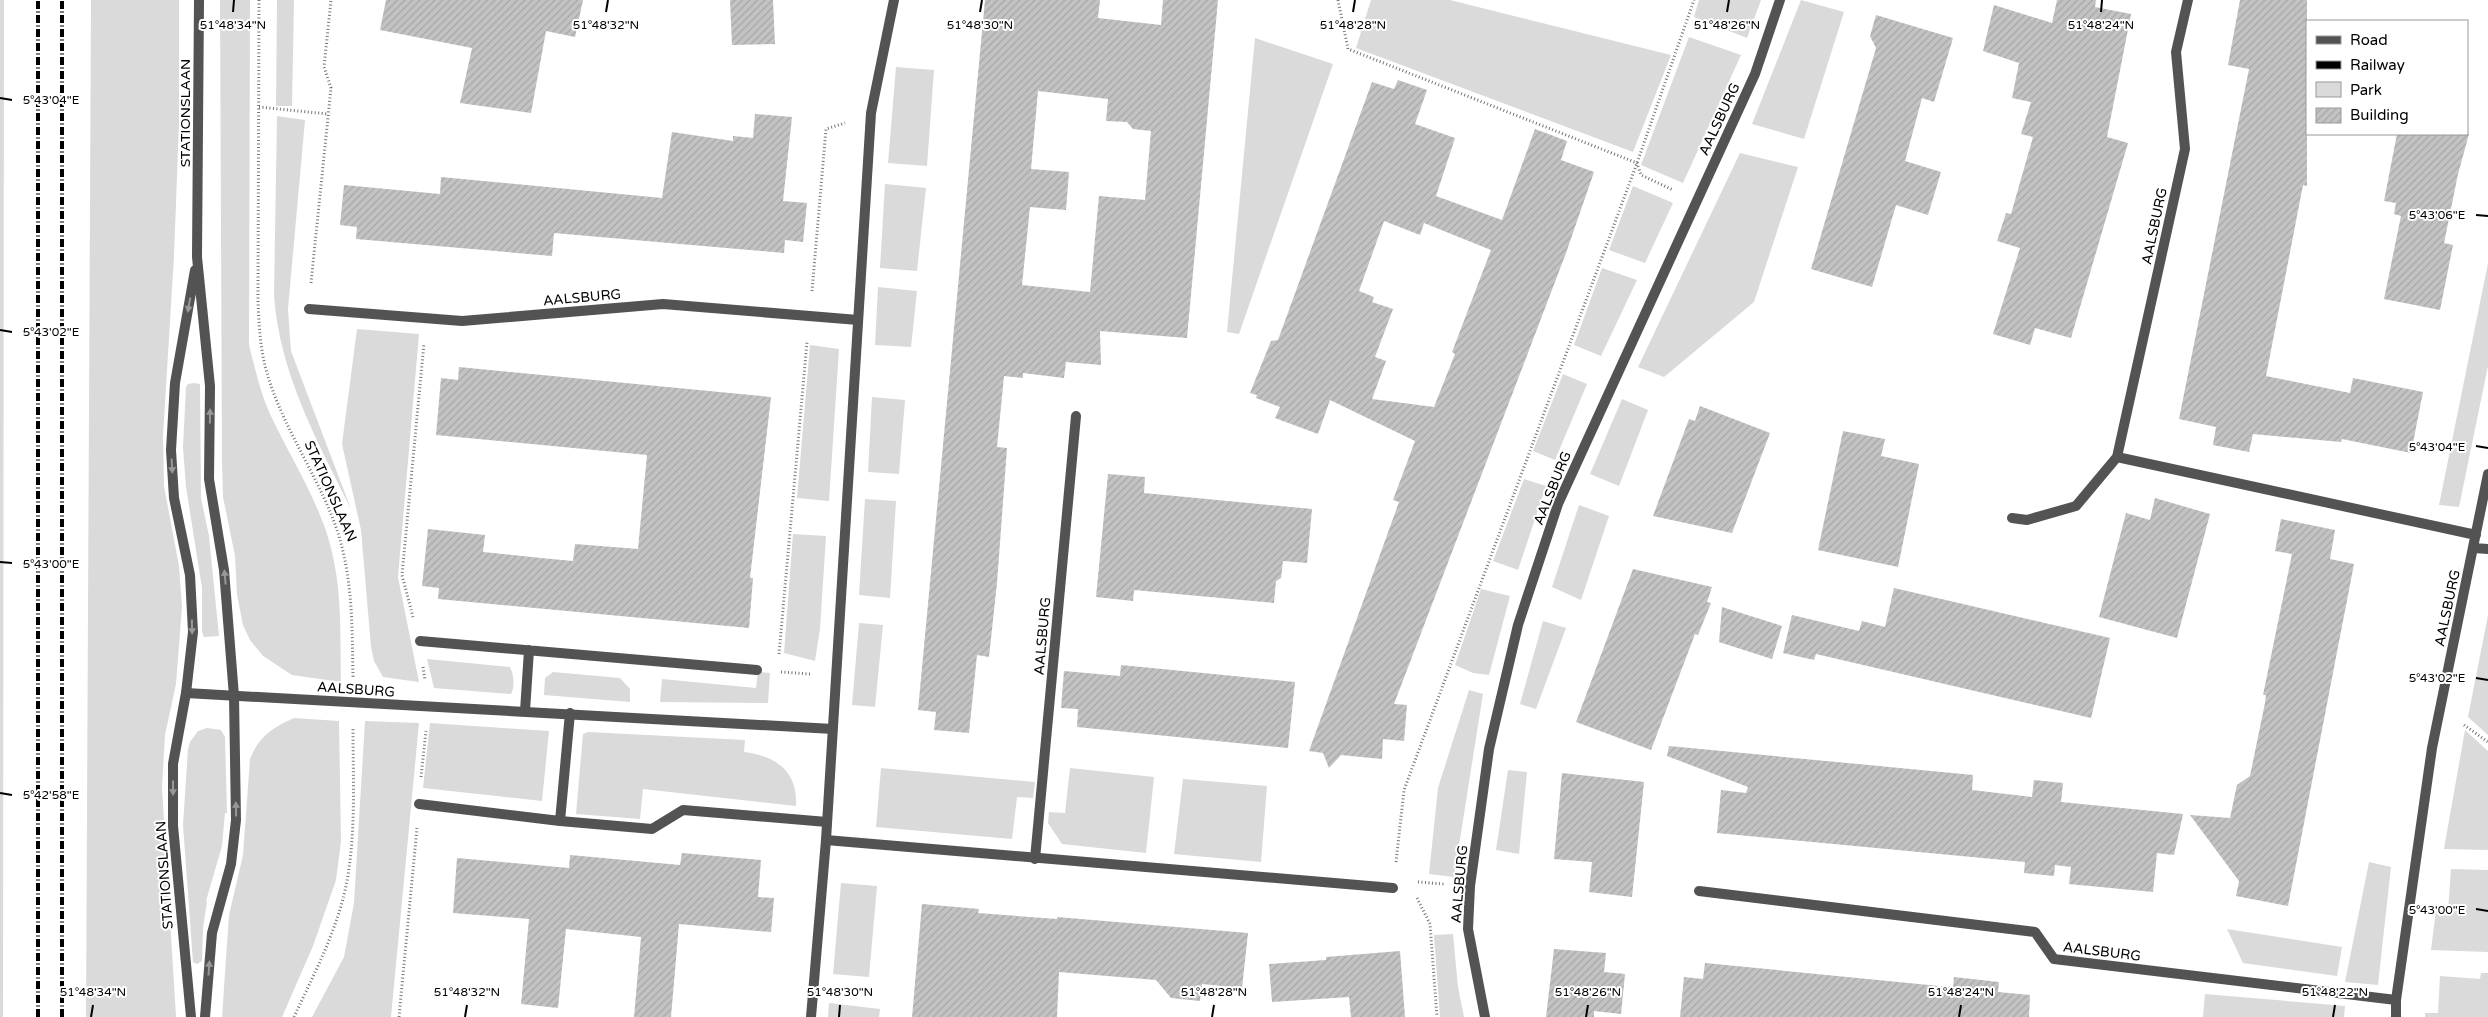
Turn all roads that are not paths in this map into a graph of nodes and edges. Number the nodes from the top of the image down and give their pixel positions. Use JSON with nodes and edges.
{"nodes":[{"id":1,"x":199,"y":0,"type":"edge"},
{"id":2,"x":894,"y":0,"type":"edge"},
{"id":3,"x":1780,"y":0,"type":"edge"},
{"id":4,"x":2188,"y":0,"type":"edge"},
{"id":5,"x":197,"y":257,"type":"junction"},
{"id":6,"x":309,"y":309,"type":"road end"},
{"id":7,"x":858,"y":320,"type":"junction"},
{"id":8,"x":1076,"y":416,"type":"dead end"},
{"id":9,"x":2117,"y":457,"type":"junction"},
{"id":10,"x":2488,"y":474,"type":"edge"},
{"id":11,"x":2012,"y":518,"type":"dead end"},
{"id":12,"x":2476,"y":536,"type":"junction"},
{"id":13,"x":2474,"y":548,"type":"junction"},
{"id":14,"x":2488,"y":549,"type":"edge"},
{"id":15,"x":420,"y":641,"type":"dead end"},
{"id":16,"x":529,"y":650,"type":"junction"},
{"id":17,"x":756,"y":670,"type":"road end"},
{"id":18,"x":186,"y":694,"type":"junction"},
{"id":19,"x":234,"y":696,"type":"junction"},
{"id":20,"x":525,"y":711,"type":"junction"},
{"id":21,"x":570,"y":713,"type":"junction"},
{"id":22,"x":833,"y":729,"type":"junction"},
{"id":23,"x":419,"y":804,"type":"dead end"},
{"id":24,"x":560,"y":821,"type":"junction"},
{"id":25,"x":827,"y":822,"type":"junction"},
{"id":26,"x":826,"y":840,"type":"junction"},
{"id":27,"x":1035,"y":859,"type":"junction"},
{"id":28,"x":1393,"y":888,"type":"road end"},
{"id":29,"x":1699,"y":891,"type":"dead end"},
{"id":30,"x":2396,"y":1000,"type":"junction"},
{"id":31,"x":191,"y":1017,"type":"edge"},
{"id":32,"x":206,"y":1017,"type":"edge"},
{"id":33,"x":811,"y":1017,"type":"edge"},
{"id":34,"x":1485,"y":1017,"type":"edge"},
{"id":35,"x":2396,"y":1017,"type":"edge"}],
"edges":[{"from":1,"to":5,"type":"street","name":"STATIONSLAAN"},
{"from":2,"to":7,"type":"street"},
{"from":3,"to":34,"type":"street","name":"AALSBURG"},
{"from":4,"to":9,"type":"street","name":"AALSBURG"},
{"from":5,"to":18,"type":"street","name":"STATIONSLAAN","one_way":true},
{"from":19,"to":5,"type":"street","name":"STATIONSLAAN","one_way":true},
{"from":6,"to":7,"type":"street","name":"AALSBURG"},
{"from":7,"to":22,"type":"street"},
{"from":8,"to":27,"type":"street","name":"AALSBURG"},
{"from":9,"to":11,"type":"street","name":"AALSBURG"},
{"from":9,"to":12,"type":"street"},
{"from":10,"to":12,"type":"street","name":"AALSBURG"},
{"from":12,"to":13,"type":"street","name":"AALSBURG"},
{"from":13,"to":14,"type":"street"},
{"from":13,"to":30,"type":"street","name":"AALSBURG"},
{"from":15,"to":16,"type":"street"},
{"from":16,"to":17,"type":"street"},
{"from":16,"to":20,"type":"street"},
{"from":18,"to":19,"type":"street","name":"AALSBURG"},
{"from":18,"to":31,"type":"street","name":"STATIONSLAAN","one_way":true},
{"from":19,"to":20,"type":"street","name":"AALSBURG"},
{"from":32,"to":19,"type":"street","name":"STATIONSLAAN","one_way":true},
{"from":20,"to":21,"type":"street","name":"AALSBURG"},
{"from":21,"to":22,"type":"street","name":"AALSBURG"},
{"from":21,"to":24,"type":"street"},
{"from":22,"to":25,"type":"street"},
{"from":23,"to":24,"type":"street"},
{"from":24,"to":25,"type":"street"},
{"from":25,"to":26,"type":"street"},
{"from":26,"to":27,"type":"street"},
{"from":26,"to":33,"type":"street"},
{"from":27,"to":28,"type":"street"},
{"from":29,"to":30,"type":"street","name":"AALSBURG"},
{"from":30,"to":35,"type":"street","name":"AALSBURG"}]}
